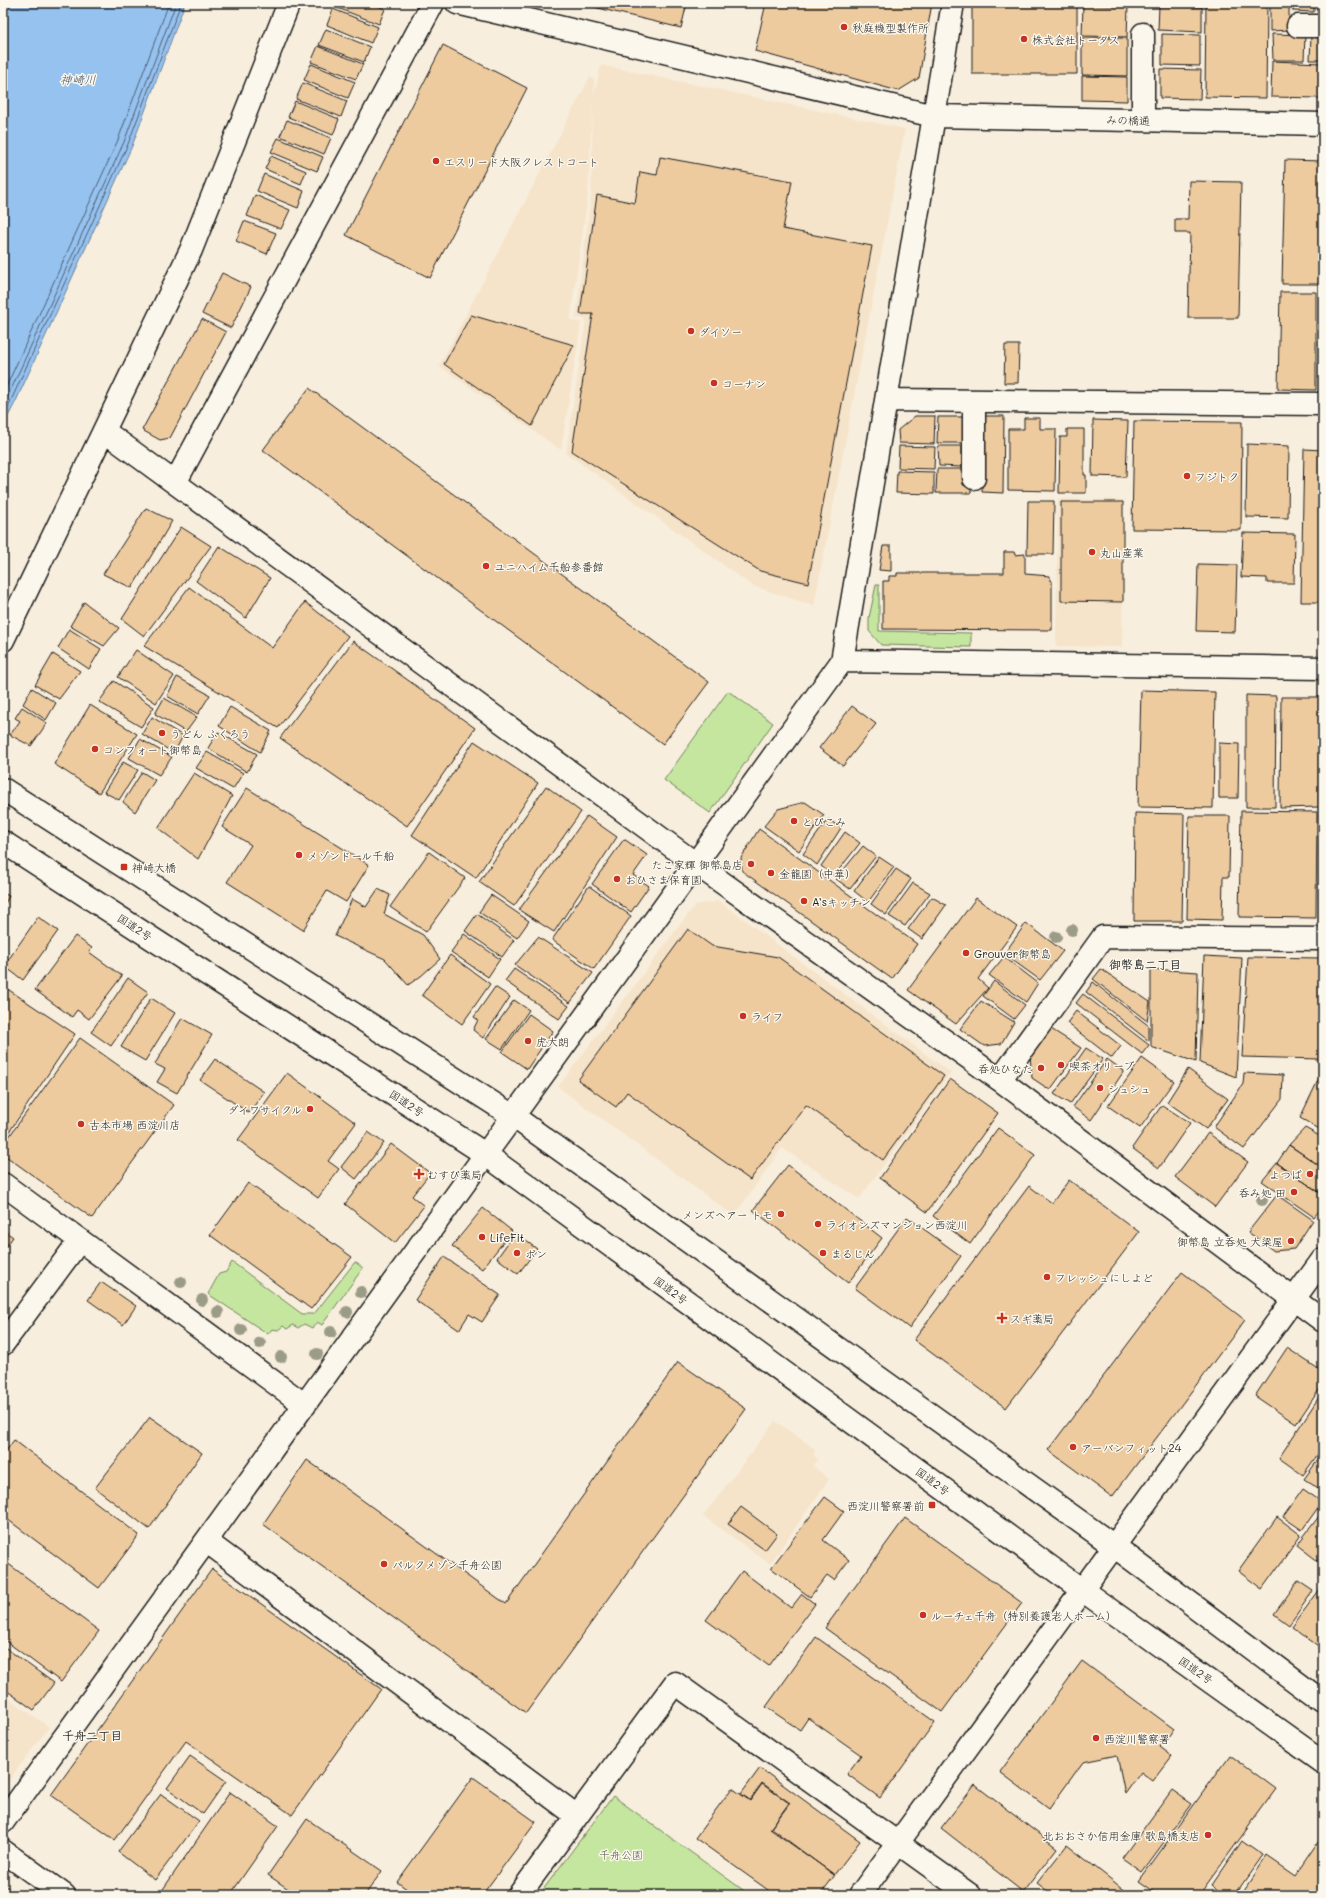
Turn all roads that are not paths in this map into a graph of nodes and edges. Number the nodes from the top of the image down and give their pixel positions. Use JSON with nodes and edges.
{"nodes":[{"id":1,"x":289,"y":3,"type":"edge"},
{"id":2,"x":433,"y":3,"type":"edge"},
{"id":3,"x":457,"y":3,"type":"edge"},
{"id":4,"x":953,"y":3,"type":"edge"},
{"id":5,"x":1298,"y":26,"type":"dead end"},
{"id":6,"x":1323,"y":26,"type":"edge"},
{"id":7,"x":1143,"y":34,"type":"dead end"},
{"id":8,"x":934,"y":116,"type":"junction"},
{"id":9,"x":1143,"y":120,"type":"junction"},
{"id":10,"x":1323,"y":124,"type":"edge"},
{"id":11,"x":886,"y":400,"type":"junction"},
{"id":12,"x":974,"y":400,"type":"junction"},
{"id":13,"x":1323,"y":404,"type":"edge"},
{"id":14,"x":104,"y":431,"type":"junction"},
{"id":15,"x":974,"y":478,"type":"dead end"},
{"id":16,"x":175,"y":483,"type":"junction"},
{"id":17,"x":3,"y":640,"type":"edge"},
{"id":18,"x":842,"y":661,"type":"junction"},
{"id":19,"x":1323,"y":668,"type":"edge"},
{"id":20,"x":3,"y":789,"type":"edge"},
{"id":21,"x":3,"y":842,"type":"edge"},
{"id":22,"x":696,"y":864,"type":"junction"},
{"id":23,"x":1323,"y":939,"type":"edge"},
{"id":24,"x":1000,"y":1080,"type":"junction"},
{"id":25,"x":513,"y":1116,"type":"junction"},
{"id":26,"x":485,"y":1154,"type":"junction"},
{"id":27,"x":3,"y":1184,"type":"edge"},
{"id":28,"x":80,"y":1240,"type":"junction"},
{"id":29,"x":1323,"y":1259,"type":"edge"},
{"id":30,"x":1293,"y":1300,"type":"junction"},
{"id":31,"x":1323,"y":1321,"type":"edge"},
{"id":32,"x":3,"y":1344,"type":"edge"},
{"id":33,"x":305,"y":1405,"type":"junction"},
{"id":34,"x":206,"y":1541,"type":"junction"},
{"id":35,"x":1114,"y":1546,"type":"junction"},
{"id":36,"x":1082,"y":1590,"type":"junction"},
{"id":37,"x":1323,"y":1702,"type":"edge"},
{"id":38,"x":1323,"y":1762,"type":"edge"},
{"id":39,"x":577,"y":1816,"type":"junction"},
{"id":40,"x":3,"y":1822,"type":"edge"},
{"id":41,"x":898,"y":1843,"type":"junction"},
{"id":42,"x":3,"y":1851,"type":"edge"},
{"id":43,"x":64,"y":1895,"type":"edge"},
{"id":44,"x":519,"y":1895,"type":"edge"},
{"id":45,"x":860,"y":1895,"type":"edge"},
{"id":46,"x":970,"y":1895,"type":"edge"}],
"edges":[{"from":1,"to":14,"type":"main road"},
{"from":2,"to":16,"type":"main road"},
{"from":3,"to":8,"type":"main road","name":"みの橋通"},
{"from":4,"to":8,"type":"main road"},
{"from":5,"to":6,"type":"main road"},
{"from":7,"to":9,"type":"main road"},
{"from":8,"to":9,"type":"main road","name":"みの橋通"},
{"from":8,"to":11,"type":"main road"},
{"from":9,"to":10,"type":"main road","name":"みの橋通"},
{"from":11,"to":12,"type":"main road"},
{"from":11,"to":18,"type":"main road"},
{"from":12,"to":13,"type":"main road"},
{"from":12,"to":15,"type":"main road"},
{"from":14,"to":16,"type":"main road"},
{"from":14,"to":17,"type":"main road"},
{"from":16,"to":22,"type":"main road"},
{"from":18,"to":19,"type":"main road"},
{"from":18,"to":22,"type":"main road"},
{"from":20,"to":25,"type":"main road"},
{"from":21,"to":26,"type":"main road","name":"国道2号"},
{"from":22,"to":24,"type":"main road"},
{"from":22,"to":25,"type":"main road"},
{"from":23,"to":24,"type":"main road"},
{"from":24,"to":30,"type":"main road"},
{"from":25,"to":26,"type":"main road"},
{"from":25,"to":35,"type":"main road"},
{"from":26,"to":33,"type":"main road"},
{"from":26,"to":36,"type":"main road","name":"国道2号"},
{"from":27,"to":28,"type":"main road"},
{"from":28,"to":32,"type":"main road"},
{"from":28,"to":33,"type":"main road"},
{"from":29,"to":30,"type":"main road"},
{"from":30,"to":31,"type":"main road"},
{"from":30,"to":35,"type":"main road"},
{"from":33,"to":34,"type":"main road"},
{"from":34,"to":39,"type":"main road"},
{"from":34,"to":40,"type":"main road"},
{"from":35,"to":36,"type":"main road"},
{"from":35,"to":37,"type":"main road"},
{"from":36,"to":38,"type":"main road","name":"国道2号"},
{"from":36,"to":41,"type":"main road"},
{"from":39,"to":41,"type":"main road"},
{"from":39,"to":44,"type":"main road"},
{"from":41,"to":45,"type":"main road"},
{"from":41,"to":46,"type":"main road"},
{"from":42,"to":43,"type":"main road"}]}
